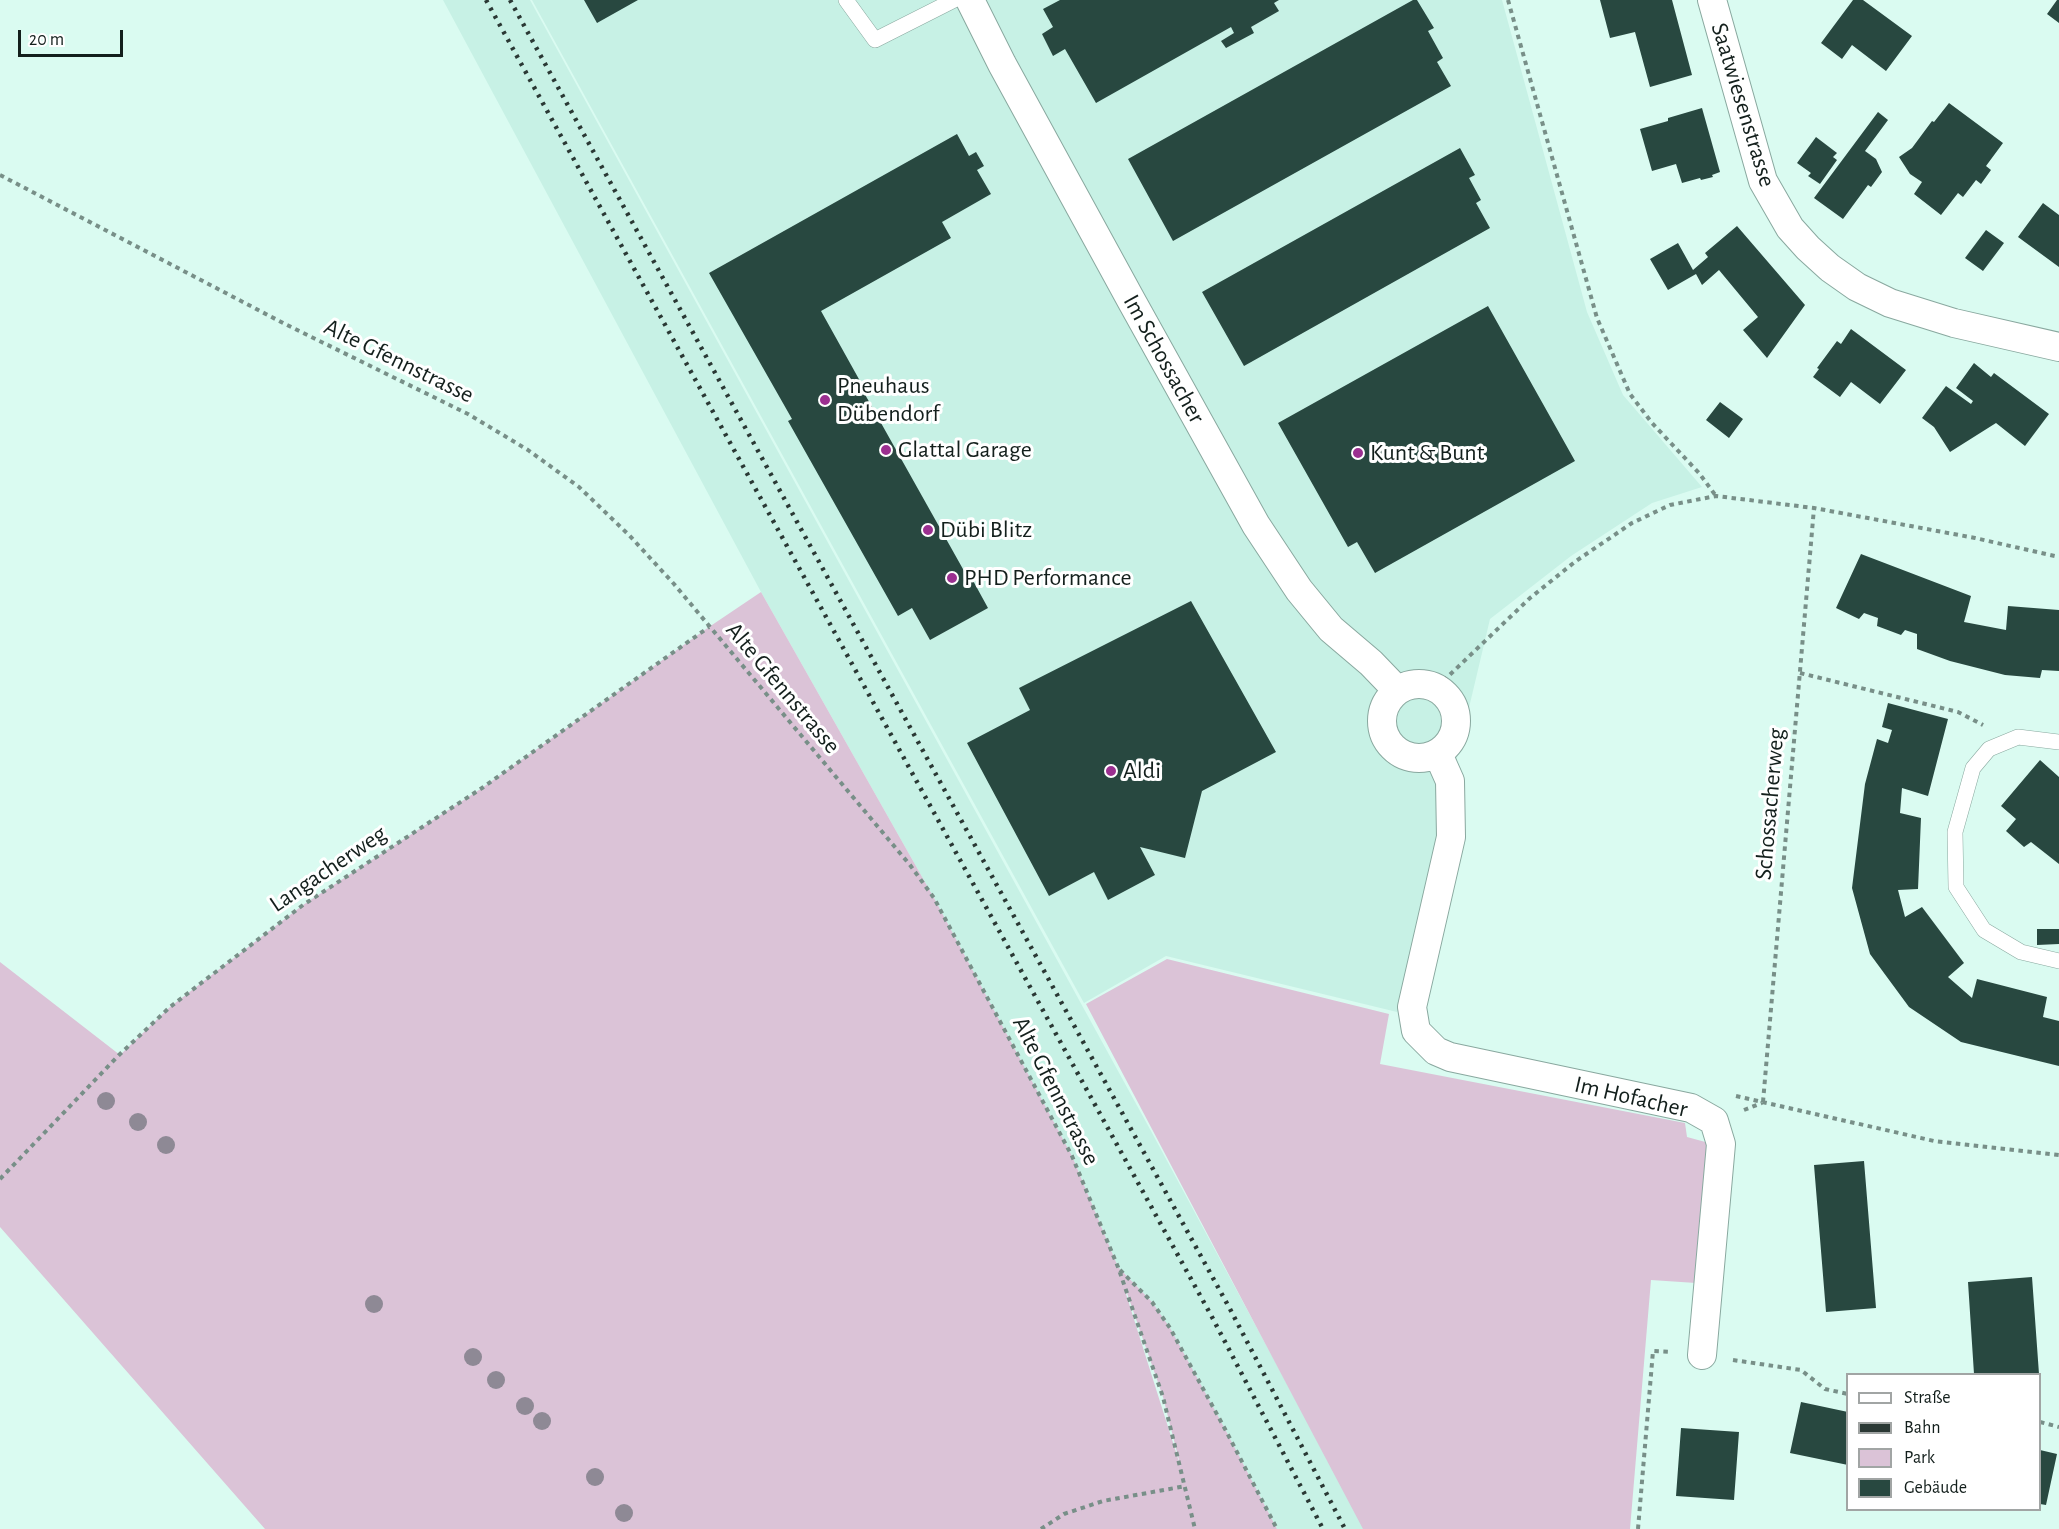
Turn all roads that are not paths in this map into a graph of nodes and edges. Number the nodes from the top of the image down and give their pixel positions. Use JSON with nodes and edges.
{"nodes":[{"id":1,"x":846,"y":0,"type":"edge"},
{"id":2,"x":954,"y":0,"type":"edge"},
{"id":3,"x":970,"y":0,"type":"edge"},
{"id":4,"x":1712,"y":0,"type":"edge"},
{"id":5,"x":2059,"y":347,"type":"edge"},
{"id":6,"x":1397,"y":690,"type":"junction"},
{"id":7,"x":2059,"y":742,"type":"edge"},
{"id":8,"x":1438,"y":754,"type":"junction"},
{"id":9,"x":2059,"y":961,"type":"edge"},
{"id":10,"x":1702,"y":1355,"type":"road end"}],
"edges":[{"from":1,"to":2,"type":"lane"},
{"from":3,"to":6,"type":"street","name":"Im Schossacher"},
{"from":4,"to":5,"type":"street","name":"Saatwiesenstrasse"},
{"from":6,"to":8,"type":"street"},
{"from":6,"to":8,"type":"street"},
{"from":7,"to":9,"type":"lane"},
{"from":8,"to":10,"type":"street","name":"Im Hofacher"}]}
